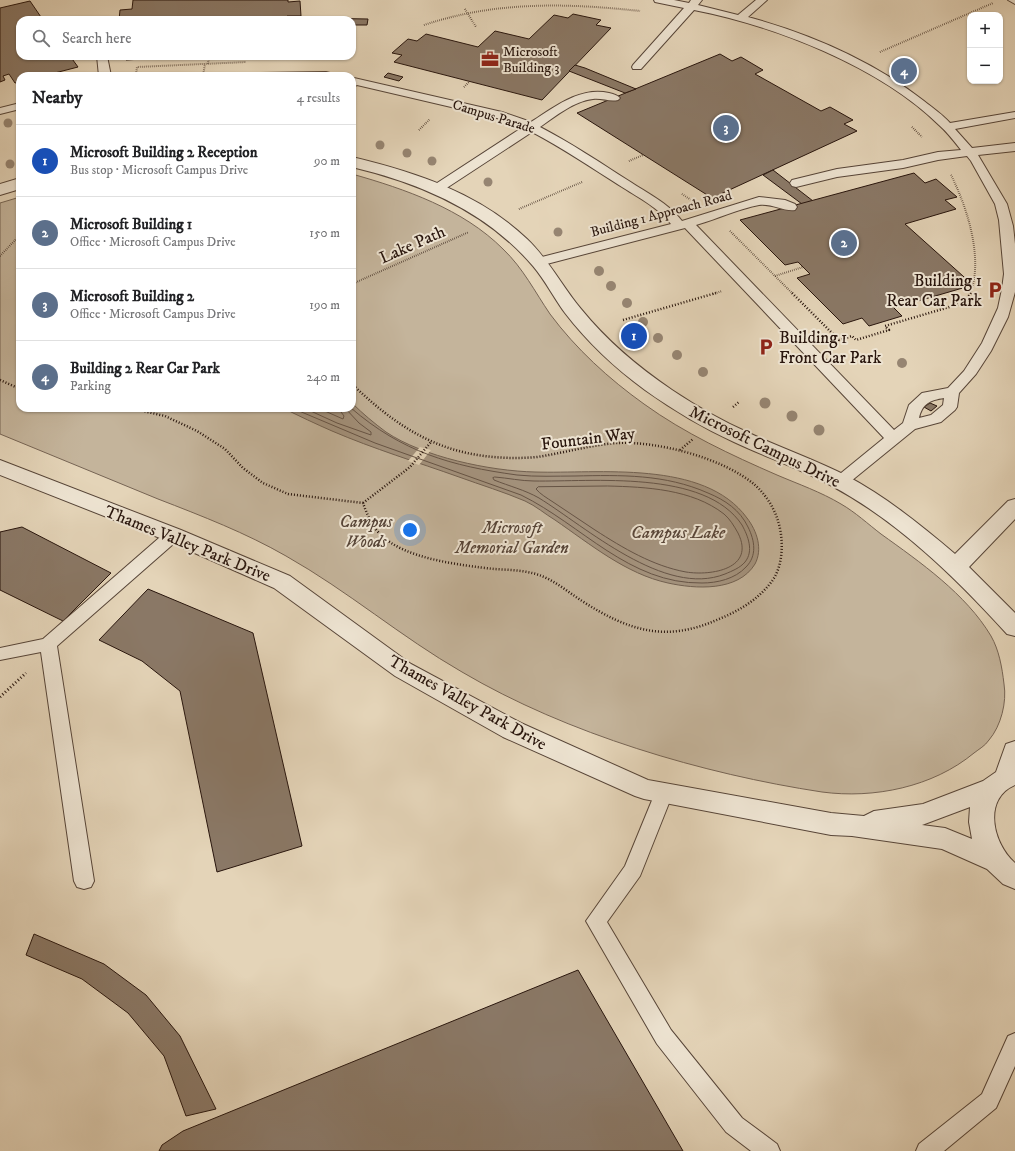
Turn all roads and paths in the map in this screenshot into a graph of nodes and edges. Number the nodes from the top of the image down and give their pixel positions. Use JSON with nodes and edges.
{"nodes":[{"id":1,"x":659,"y":0,"type":"edge"},
{"id":2,"x":762,"y":0,"type":"edge"},
{"id":3,"x":999,"y":0,"type":"edge"},
{"id":4,"x":526,"y":3,"type":"dead end"},
{"id":5,"x":695,"y":3,"type":"edge"},
{"id":6,"x":460,"y":10,"type":"dead end"},
{"id":7,"x":641,"y":11,"type":"dead end"},
{"id":8,"x":439,"y":17,"type":"dead end"},
{"id":9,"x":741,"y":18,"type":"junction"},
{"id":10,"x":424,"y":25,"type":"dead end"},
{"id":11,"x":476,"y":27,"type":"dead end"},
{"id":12,"x":103,"y":60,"type":"edge"},
{"id":13,"x":208,"y":60,"type":"edge"},
{"id":14,"x":252,"y":62,"type":"dead end"},
{"id":15,"x":856,"y":62,"type":"junction"},
{"id":16,"x":204,"y":64,"type":"junction"},
{"id":17,"x":208,"y":64,"type":"junction"},
{"id":18,"x":636,"y":67,"type":"dead end"},
{"id":19,"x":104,"y":72,"type":"edge"},
{"id":20,"x":136,"y":72,"type":"edge"},
{"id":21,"x":203,"y":72,"type":"edge"},
{"id":22,"x":356,"y":84,"type":"edge"},
{"id":23,"x":614,"y":98,"type":"dead end"},
{"id":24,"x":16,"y":107,"type":"edge"},
{"id":25,"x":0,"y":111,"type":"edge"},
{"id":26,"x":1015,"y":115,"type":"edge"},
{"id":27,"x":910,"y":124,"type":"dead end"},
{"id":28,"x":532,"y":127,"type":"junction"},
{"id":29,"x":947,"y":127,"type":"junction"},
{"id":30,"x":1015,"y":147,"type":"edge"},
{"id":31,"x":969,"y":152,"type":"junction"},
{"id":32,"x":643,"y":155,"type":"dead end"},
{"id":33,"x":938,"y":156,"type":"junction"},
{"id":34,"x":356,"y":163,"type":"edge"},
{"id":35,"x":606,"y":171,"type":"junction"},
{"id":36,"x":796,"y":183,"type":"dead end"},
{"id":37,"x":16,"y":184,"type":"edge"},
{"id":38,"x":438,"y":188,"type":"junction"},
{"id":39,"x":0,"y":190,"type":"edge"},
{"id":40,"x":791,"y":207,"type":"dead end"},
{"id":41,"x":515,"y":211,"type":"dead end"},
{"id":42,"x":683,"y":224,"type":"junction"},
{"id":43,"x":475,"y":229,"type":"dead end"},
{"id":44,"x":728,"y":229,"type":"dead end"},
{"id":45,"x":16,"y":239,"type":"edge"},
{"id":46,"x":0,"y":256,"type":"edge"},
{"id":47,"x":539,"y":262,"type":"junction"},
{"id":48,"x":804,"y":268,"type":"dead end"},
{"id":49,"x":1013,"y":269,"type":"edge"},
{"id":50,"x":775,"y":276,"type":"junction"},
{"id":51,"x":356,"y":282,"type":"edge"},
{"id":52,"x":745,"y":284,"type":"junction"},
{"id":53,"x":623,"y":320,"type":"dead end"},
{"id":54,"x":0,"y":380,"type":"edge"},
{"id":55,"x":16,"y":387,"type":"edge"},
{"id":56,"x":356,"y":388,"type":"edge"},
{"id":57,"x":952,"y":392,"type":"junction"},
{"id":58,"x":148,"y":412,"type":"edge"},
{"id":59,"x":910,"y":425,"type":"junction"},
{"id":60,"x":893,"y":438,"type":"junction"},
{"id":61,"x":431,"y":442,"type":"junction"},
{"id":62,"x":0,"y":467,"type":"edge"},
{"id":63,"x":840,"y":482,"type":"junction"},
{"id":64,"x":363,"y":503,"type":"junction"},
{"id":65,"x":1015,"y":506,"type":"edge"},
{"id":66,"x":1007,"y":527,"type":"edge"},
{"id":67,"x":173,"y":534,"type":"junction"},
{"id":68,"x":955,"y":567,"type":"junction"},
{"id":69,"x":1015,"y":628,"type":"edge"},
{"id":70,"x":48,"y":644,"type":"junction"},
{"id":71,"x":0,"y":654,"type":"edge"},
{"id":72,"x":1015,"y":751,"type":"edge"},
{"id":73,"x":1004,"y":780,"type":"edge"},
{"id":74,"x":664,"y":793,"type":"junction"},
{"id":75,"x":852,"y":825,"type":"junction"},
{"id":76,"x":996,"y":861,"type":"junction"},
{"id":77,"x":1015,"y":878,"type":"edge"},
{"id":78,"x":84,"y":881,"type":"dead end"},
{"id":79,"x":1015,"y":1043,"type":"edge"},
{"id":80,"x":769,"y":1151,"type":"edge"},
{"id":81,"x":927,"y":1151,"type":"edge"}],
"edges":[{"from":1,"to":5,"type":"lane"},
{"from":2,"to":9,"type":"lane"},
{"from":3,"to":15,"type":"path"},
{"from":4,"to":7,"type":"path"},
{"from":5,"to":9,"type":"lane"},
{"from":5,"to":18,"type":"lane"},
{"from":6,"to":11,"type":"path"},
{"from":8,"to":10,"type":"path"},
{"from":9,"to":15,"type":"lane"},
{"from":12,"to":19,"type":"lane"},
{"from":13,"to":17,"type":"path"},
{"from":14,"to":17,"type":"path"},
{"from":15,"to":29,"type":"lane"},
{"from":16,"to":17,"type":"path"},
{"from":16,"to":20,"type":"path"},
{"from":16,"to":21,"type":"path"},
{"from":22,"to":28,"type":"lane","name":"Campus Parade"},
{"from":23,"to":28,"type":"lane"},
{"from":24,"to":25,"type":"lane"},
{"from":26,"to":29,"type":"lane"},
{"from":27,"to":33,"type":"path"},
{"from":28,"to":35,"type":"lane","name":"Campus Parade"},
{"from":28,"to":38,"type":"lane"},
{"from":29,"to":31,"type":"lane"},
{"from":30,"to":31,"type":"lane"},
{"from":31,"to":33,"type":"lane"},
{"from":31,"to":49,"type":"lane"},
{"from":32,"to":35,"type":"path"},
{"from":33,"to":36,"type":"lane"},
{"from":33,"to":50,"type":"path"},
{"from":34,"to":38,"type":"street","name":"Microsoft Campus Drive"},
{"from":35,"to":41,"type":"path"},
{"from":35,"to":42,"type":"lane","name":"Campus Parade"},
{"from":37,"to":39,"type":"street"},
{"from":38,"to":47,"type":"street","name":"Microsoft Campus Drive"},
{"from":40,"to":42,"type":"lane","name":"Building 1 Approach Road"},
{"from":42,"to":47,"type":"lane","name":"Building 1 Approach Road"},
{"from":42,"to":52,"type":"lane","name":"Campus Parade"},
{"from":43,"to":51,"type":"path","name":"Lake Path"},
{"from":44,"to":50,"type":"path"},
{"from":45,"to":46,"type":"path"},
{"from":47,"to":63,"type":"street","name":"Microsoft Campus Drive"},
{"from":48,"to":50,"type":"path"},
{"from":49,"to":57,"type":"lane"},
{"from":50,"to":52,"type":"path"},
{"from":52,"to":53,"type":"path"},
{"from":52,"to":60,"type":"lane","name":"Campus Parade"},
{"from":54,"to":55,"type":"path"},
{"from":56,"to":61,"type":"path","name":"Fountain Way"},
{"from":57,"to":59,"type":"lane"},
{"from":57,"to":59,"type":"lane"},
{"from":58,"to":64,"type":"path"},
{"from":59,"to":60,"type":"lane"},
{"from":60,"to":63,"type":"lane"},
{"from":61,"to":64,"type":"path"},
{"from":61,"to":64,"type":"path","name":"Fountain Way"},
{"from":62,"to":67,"type":"street","name":"Thames Valley Park Drive"},
{"from":63,"to":68,"type":"street","name":"Microsoft Campus Drive"},
{"from":65,"to":66,"type":"street"},
{"from":66,"to":68,"type":"street"},
{"from":67,"to":70,"type":"lane"},
{"from":67,"to":74,"type":"street","name":"Thames Valley Park Drive"},
{"from":68,"to":69,"type":"street","name":"Microsoft Campus Drive"},
{"from":70,"to":71,"type":"lane"},
{"from":70,"to":78,"type":"lane"},
{"from":72,"to":73,"type":"street"},
{"from":73,"to":75,"type":"street","name":"Thames Valley Park Drive"},
{"from":73,"to":76,"type":"street"},
{"from":74,"to":75,"type":"street","name":"Thames Valley Park Drive"},
{"from":74,"to":80,"type":"lane"},
{"from":75,"to":76,"type":"street","name":"Thames Valley Park Drive"},
{"from":76,"to":77,"type":"street"},
{"from":79,"to":81,"type":"lane"}]}
